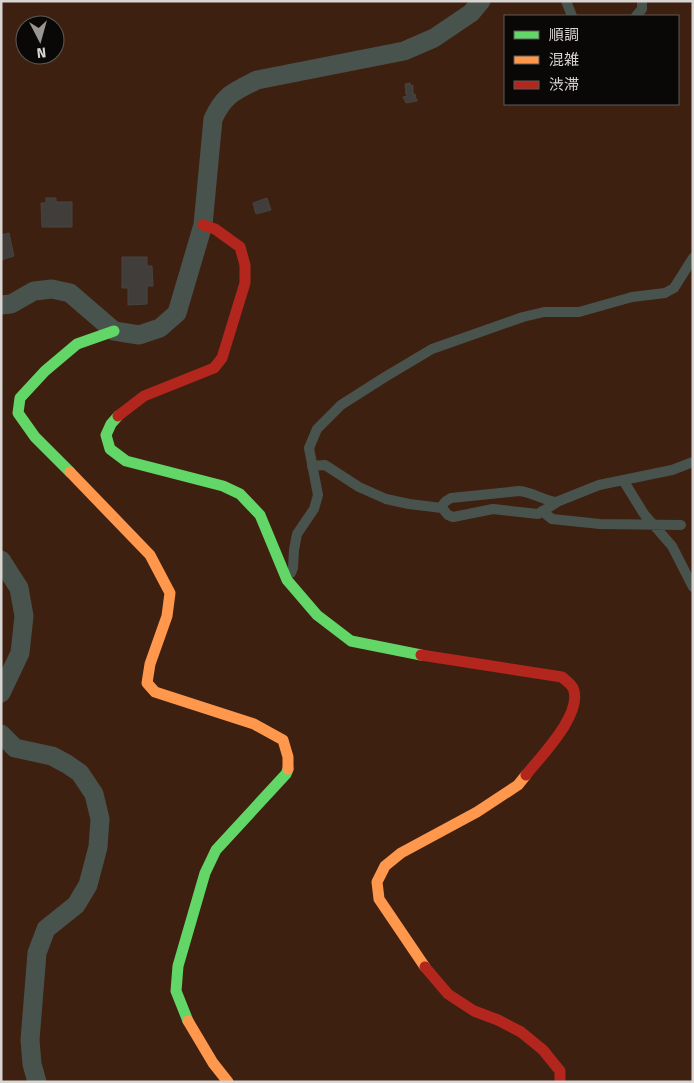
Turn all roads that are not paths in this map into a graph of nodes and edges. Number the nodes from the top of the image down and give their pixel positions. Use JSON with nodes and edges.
{"nodes":[{"id":1,"x":481,"y":1,"type":"edge"},
{"id":2,"x":566,"y":1,"type":"edge"},
{"id":3,"x":642,"y":1,"type":"edge"},
{"id":4,"x":572,"y":15,"type":"edge"},
{"id":5,"x":637,"y":15,"type":"edge"},
{"id":6,"x":203,"y":225,"type":"junction"},
{"id":7,"x":693,"y":258,"type":"edge"},
{"id":8,"x":1,"y":305,"type":"edge"},
{"id":9,"x":114,"y":331,"type":"junction"},
{"id":10,"x":693,"y":462,"type":"edge"},
{"id":11,"x":312,"y":466,"type":"junction"},
{"id":12,"x":623,"y":480,"type":"junction"},
{"id":13,"x":556,"y":502,"type":"junction"},
{"id":14,"x":442,"y":508,"type":"junction"},
{"id":15,"x":542,"y":512,"type":"junction"},
{"id":16,"x":653,"y":524,"type":"junction"},
{"id":17,"x":681,"y":525,"type":"dead end"},
{"id":18,"x":1,"y":560,"type":"edge"},
{"id":19,"x":287,"y":580,"type":"junction"},
{"id":20,"x":693,"y":587,"type":"edge"},
{"id":21,"x":1,"y":693,"type":"edge"},
{"id":22,"x":1,"y":734,"type":"edge"},
{"id":23,"x":37,"y":1082,"type":"edge"},
{"id":24,"x":228,"y":1082,"type":"edge"},
{"id":25,"x":560,"y":1082,"type":"edge"}],
"edges":[{"from":1,"to":6,"type":"street"},
{"from":2,"to":4,"type":"lane"},
{"from":3,"to":5,"type":"lane"},
{"from":6,"to":9,"type":"street"},
{"from":6,"to":19,"type":"street"},
{"from":7,"to":11,"type":"lane"},
{"from":8,"to":9,"type":"street"},
{"from":9,"to":24,"type":"street"},
{"from":10,"to":12,"type":"lane"},
{"from":11,"to":14,"type":"lane"},
{"from":11,"to":19,"type":"lane"},
{"from":12,"to":13,"type":"lane"},
{"from":12,"to":16,"type":"lane"},
{"from":13,"to":14,"type":"lane"},
{"from":13,"to":15,"type":"lane"},
{"from":14,"to":15,"type":"lane"},
{"from":15,"to":16,"type":"lane"},
{"from":16,"to":17,"type":"lane"},
{"from":16,"to":20,"type":"lane"},
{"from":18,"to":21,"type":"street"},
{"from":19,"to":25,"type":"street"},
{"from":22,"to":23,"type":"street"}]}
